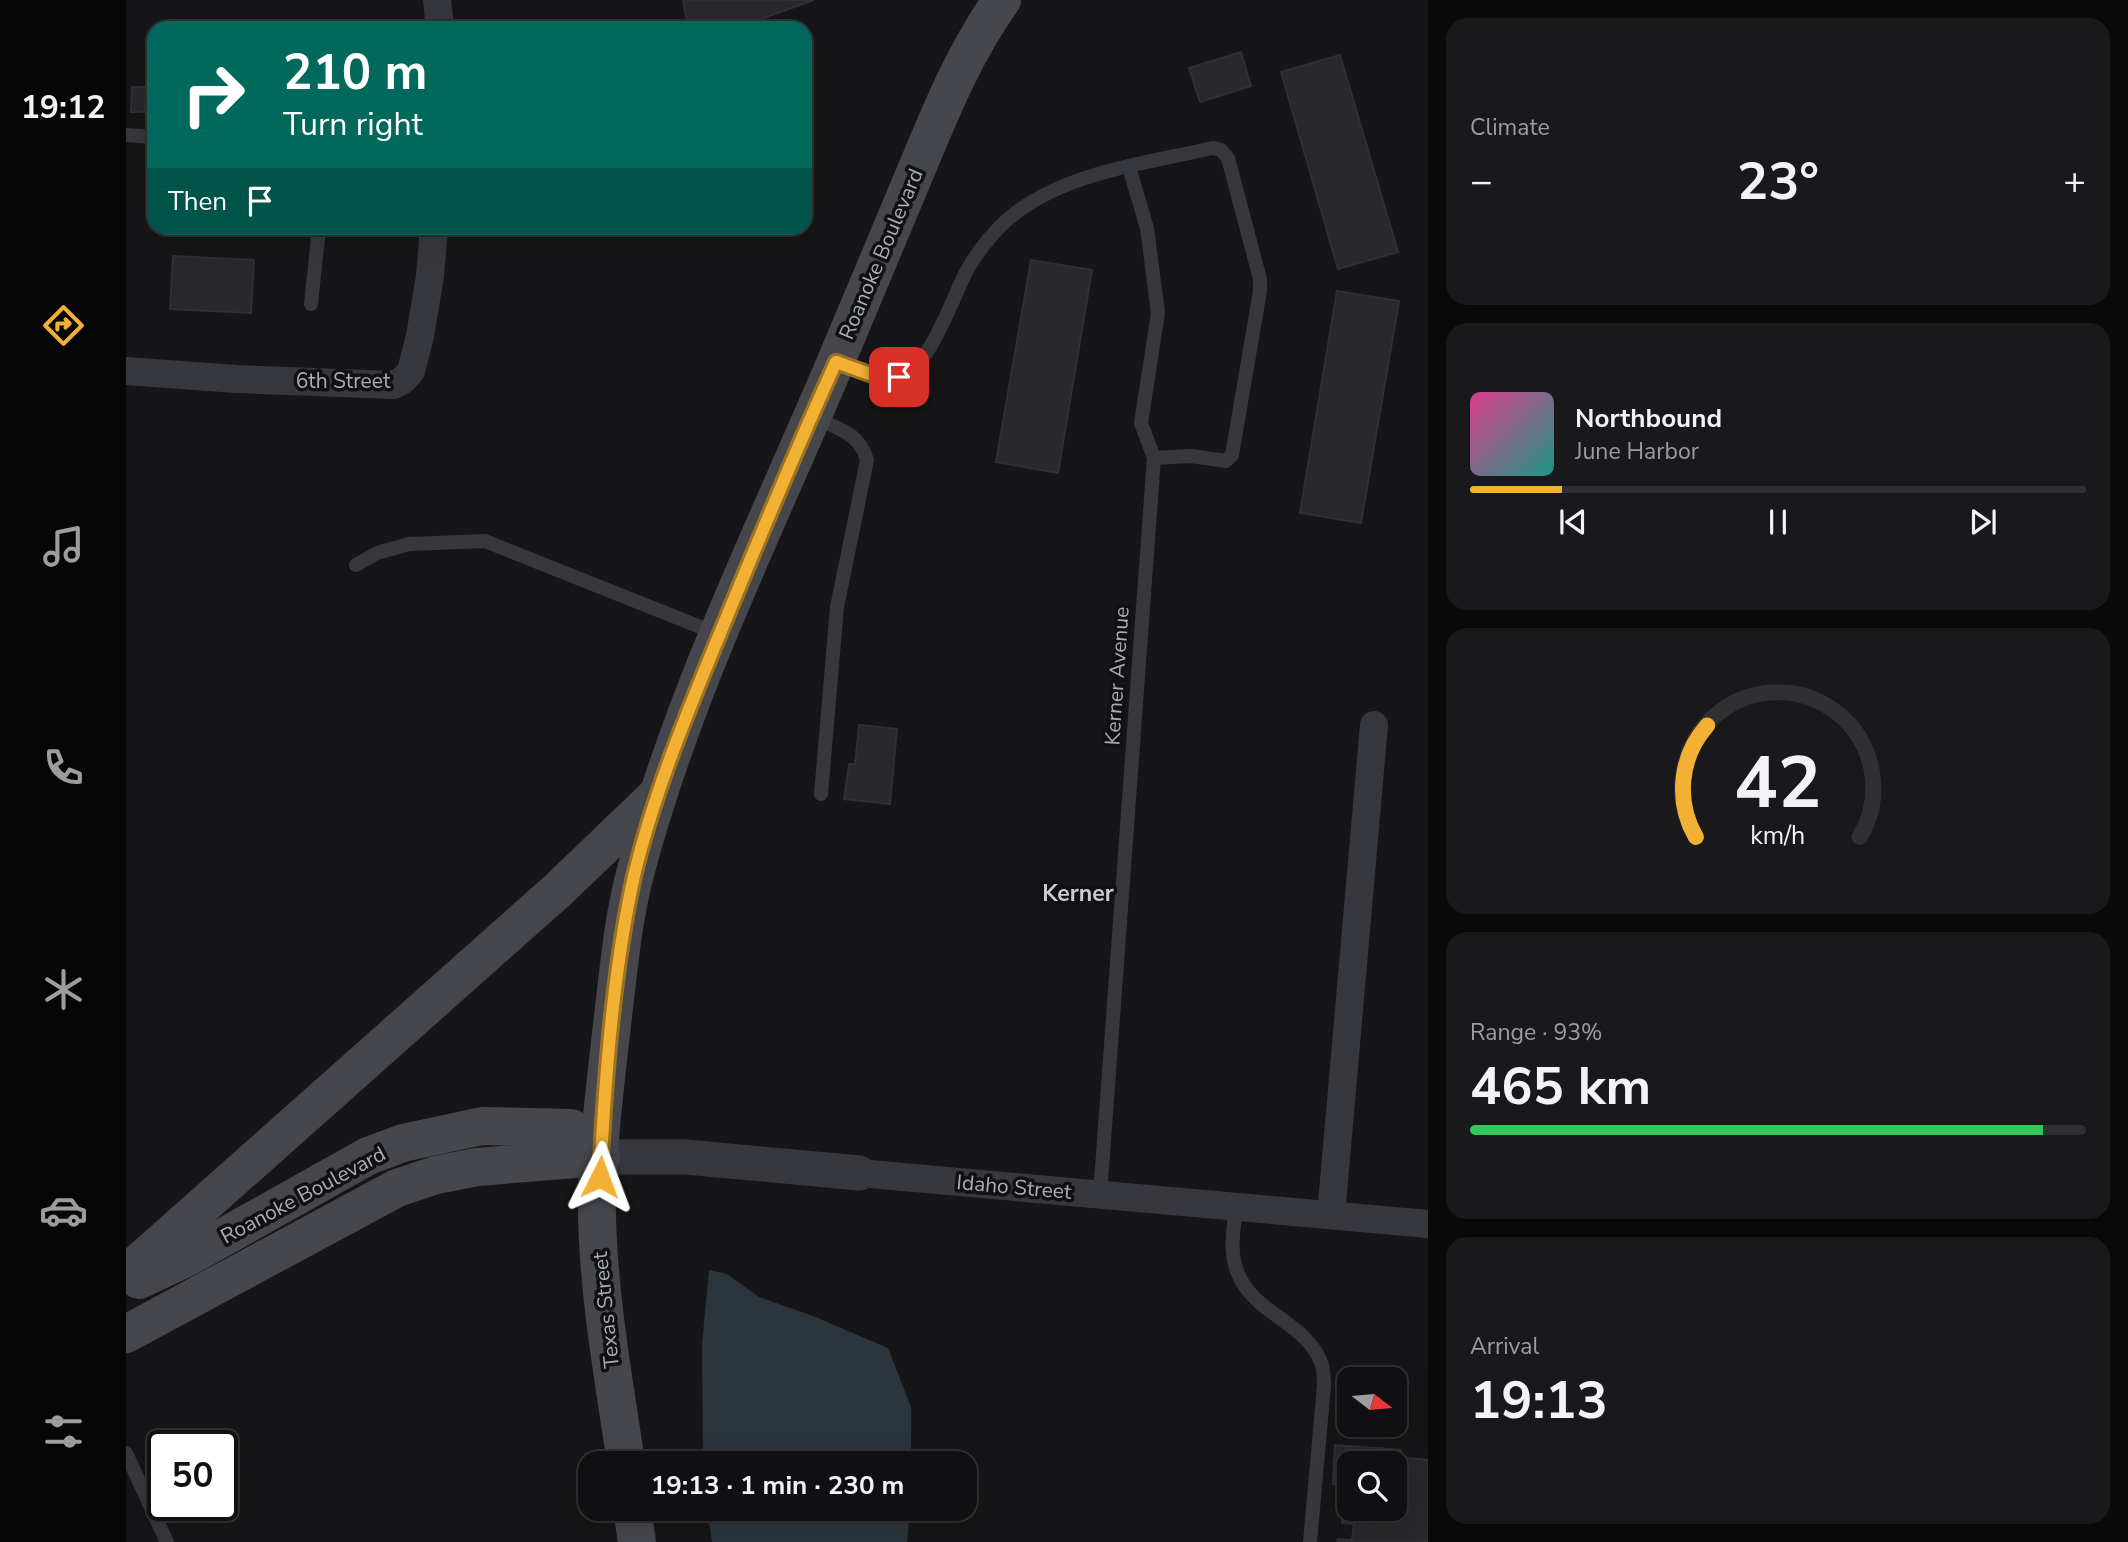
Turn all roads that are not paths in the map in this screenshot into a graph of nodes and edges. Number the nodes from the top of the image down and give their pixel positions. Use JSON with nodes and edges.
{"nodes":[{"id":1,"x":437,"y":0,"type":"edge"},
{"id":2,"x":1002,"y":0,"type":"edge"},
{"id":3,"x":439,"y":21,"type":"edge"},
{"id":4,"x":126,"y":135,"type":"edge"},
{"id":5,"x":147,"y":136,"type":"edge"},
{"id":6,"x":1129,"y":167,"type":"junction"},
{"id":7,"x":317,"y":235,"type":"edge"},
{"id":8,"x":433,"y":235,"type":"edge"},
{"id":9,"x":311,"y":304,"type":"dead end"},
{"id":10,"x":836,"y":362,"type":"junction"},
{"id":11,"x":126,"y":371,"type":"edge"},
{"id":12,"x":811,"y":416,"type":"junction"},
{"id":13,"x":1154,"y":458,"type":"junction"},
{"id":14,"x":356,"y":565,"type":"dead end"},
{"id":15,"x":720,"y":635,"type":"junction"},
{"id":16,"x":1374,"y":725,"type":"dead end"},
{"id":17,"x":658,"y":793,"type":"junction"},
{"id":18,"x":821,"y":794,"type":"dead end"},
{"id":19,"x":601,"y":1157,"type":"junction"},
{"id":20,"x":859,"y":1173,"type":"joint"},
{"id":21,"x":1100,"y":1195,"type":"junction"},
{"id":22,"x":1236,"y":1207,"type":"junction"},
{"id":23,"x":1331,"y":1215,"type":"junction"},
{"id":24,"x":1428,"y":1224,"type":"edge"},
{"id":25,"x":126,"y":1273,"type":"edge"},
{"id":26,"x":126,"y":1286,"type":"edge"},
{"id":27,"x":126,"y":1334,"type":"edge"},
{"id":28,"x":624,"y":1451,"type":"edge"},
{"id":29,"x":126,"y":1453,"type":"edge"},
{"id":30,"x":634,"y":1521,"type":"edge"},
{"id":31,"x":167,"y":1542,"type":"edge"},
{"id":32,"x":637,"y":1542,"type":"edge"},
{"id":33,"x":1310,"y":1542,"type":"edge"}],
"edges":[{"from":1,"to":3,"type":"street"},
{"from":2,"to":10,"type":"main road","name":"Roanoke Boulevard"},
{"from":4,"to":5,"type":"lane"},
{"from":6,"to":10,"type":"lane"},
{"from":6,"to":13,"type":"lane","name":"Kerner Avenue"},
{"from":6,"to":13,"type":"lane"},
{"from":7,"to":9,"type":"lane"},
{"from":8,"to":11,"type":"street","name":"6th Street"},
{"from":10,"to":12,"type":"main road","name":"Roanoke Boulevard"},
{"from":12,"to":15,"type":"main road","name":"Roanoke Boulevard"},
{"from":12,"to":18,"type":"lane"},
{"from":13,"to":21,"type":"lane","name":"Kerner Avenue"},
{"from":14,"to":15,"type":"lane"},
{"from":15,"to":17,"type":"main road","name":"Roanoke Boulevard"},
{"from":16,"to":23,"type":"street"},
{"from":17,"to":19,"type":"main road","name":"Roanoke Boulevard"},
{"from":17,"to":25,"type":"main road"},
{"from":19,"to":20,"type":"street","name":"Idaho Street"},
{"from":19,"to":26,"type":"main road","name":"Roanoke Boulevard"},
{"from":19,"to":27,"type":"main road","name":"Roanoke Boulevard"},
{"from":19,"to":28,"type":"main road","name":"Texas Street"},
{"from":20,"to":21,"type":"street","name":"Idaho Street"},
{"from":21,"to":22,"type":"street","name":"Idaho Street"},
{"from":22,"to":23,"type":"street","name":"Idaho Street"},
{"from":22,"to":33,"type":"lane"},
{"from":23,"to":24,"type":"street","name":"Idaho Street"},
{"from":29,"to":31,"type":"lane"},
{"from":30,"to":32,"type":"main road"}]}
